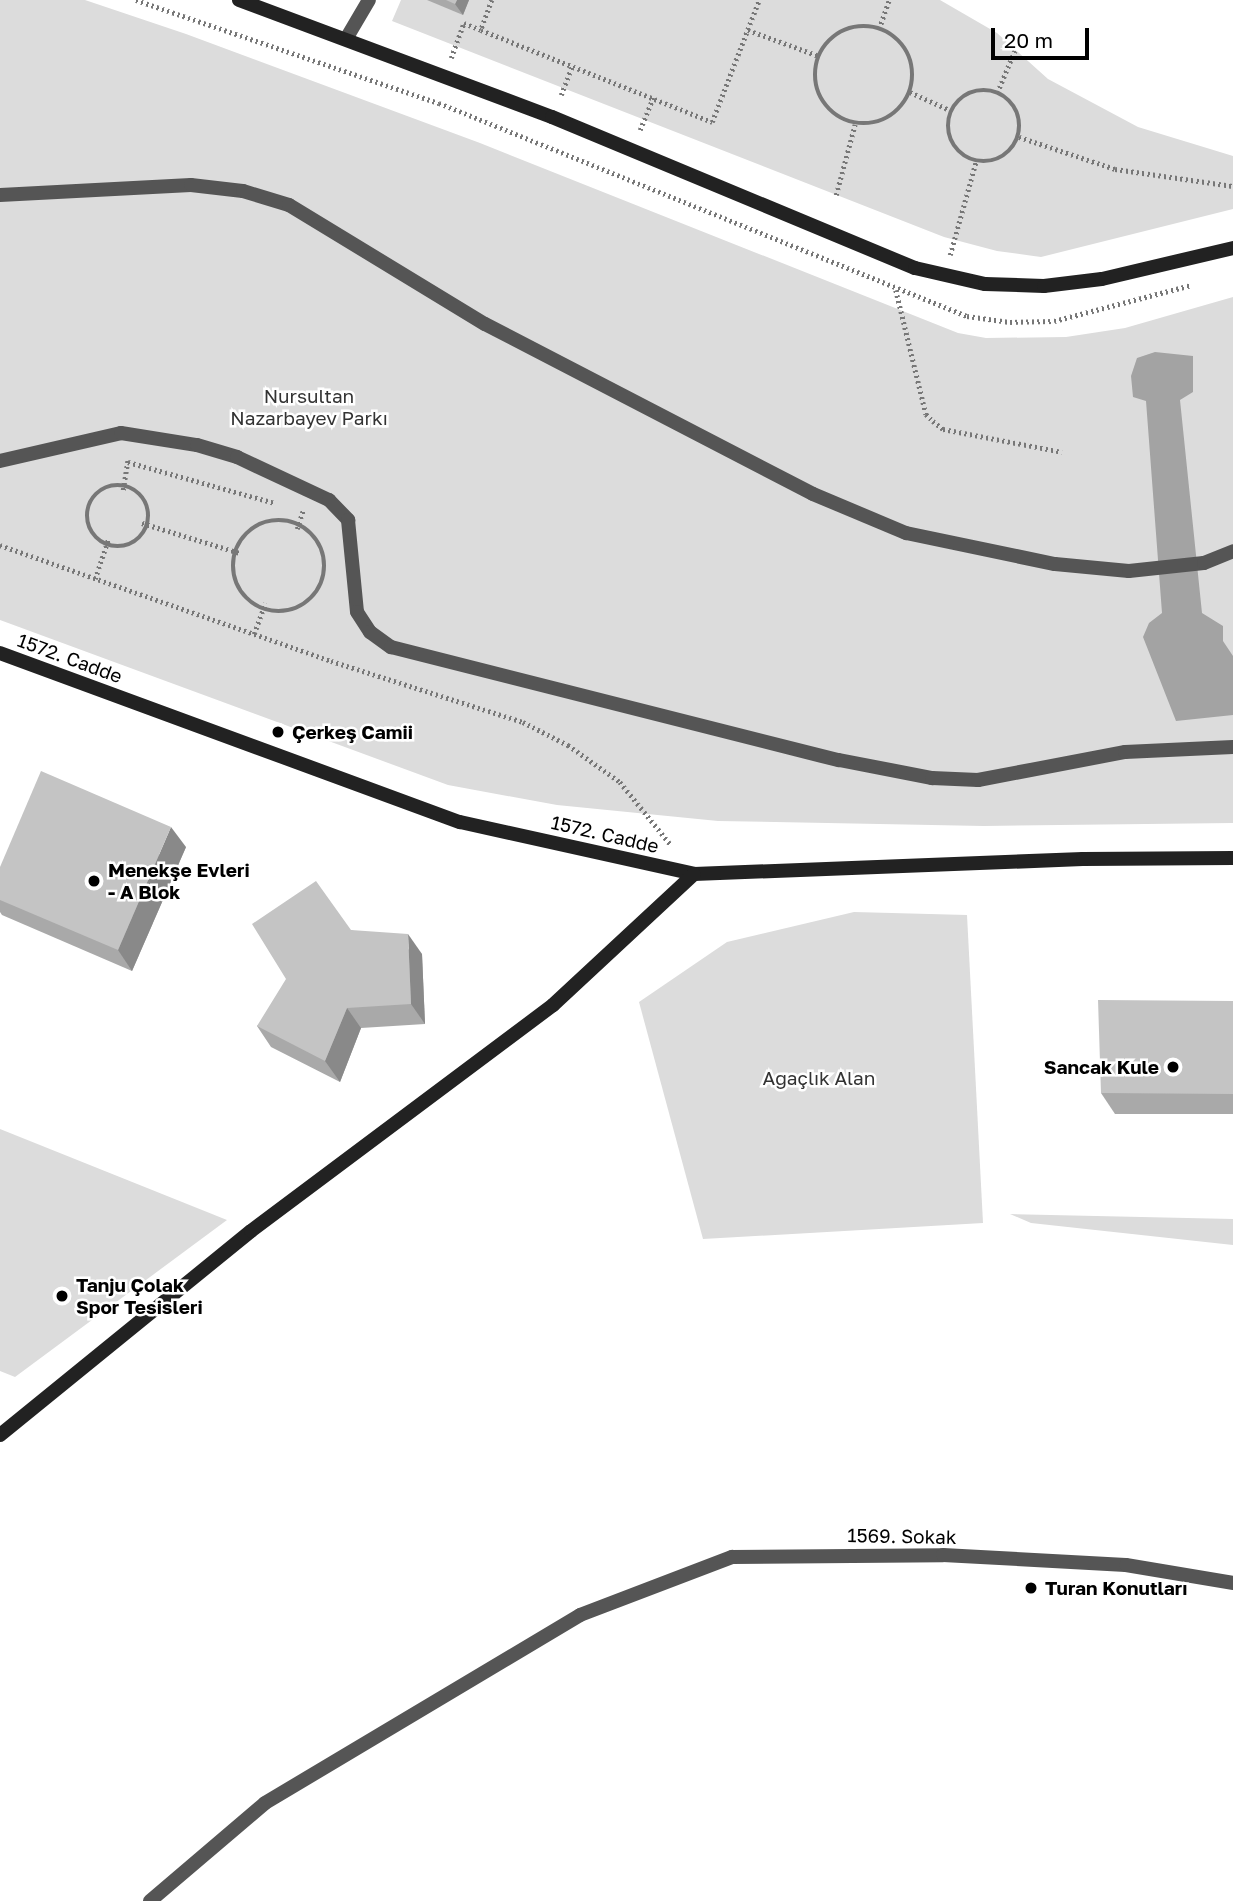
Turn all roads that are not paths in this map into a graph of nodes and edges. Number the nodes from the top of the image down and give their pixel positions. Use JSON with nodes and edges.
{"nodes":[{"id":1,"x":239,"y":0,"type":"edge"},
{"id":2,"x":369,"y":0,"type":"edge"},
{"id":3,"x":346,"y":39,"type":"junction"},
{"id":4,"x":0,"y":195,"type":"edge"},
{"id":5,"x":1233,"y":248,"type":"edge"},
{"id":6,"x":0,"y":461,"type":"edge"},
{"id":7,"x":1233,"y":551,"type":"edge"},
{"id":8,"x":0,"y":653,"type":"edge"},
{"id":9,"x":1233,"y":747,"type":"edge"},
{"id":10,"x":1233,"y":858,"type":"edge"},
{"id":11,"x":695,"y":874,"type":"junction"},
{"id":12,"x":0,"y":1435,"type":"edge"},
{"id":13,"x":1233,"y":1583,"type":"edge"},
{"id":14,"x":150,"y":1901,"type":"edge"}],
"edges":[{"from":1,"to":3,"type":"street"},
{"from":2,"to":3,"type":"street"},
{"from":3,"to":5,"type":"street"},
{"from":4,"to":7,"type":"street"},
{"from":6,"to":9,"type":"street"},
{"from":8,"to":11,"type":"street","name":"1572. Cadde"},
{"from":10,"to":11,"type":"street","name":"1572. Cadde"},
{"from":11,"to":12,"type":"street"},
{"from":13,"to":14,"type":"street","name":"1569. Sokak"}]}
